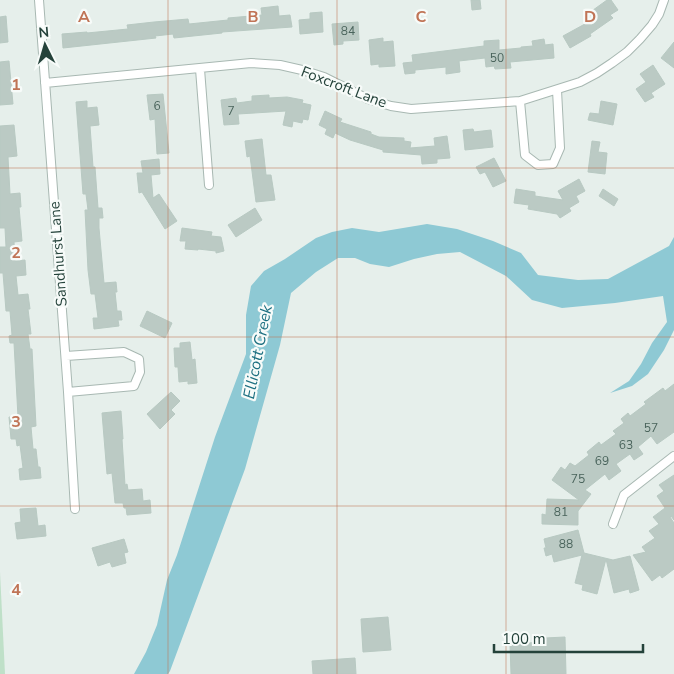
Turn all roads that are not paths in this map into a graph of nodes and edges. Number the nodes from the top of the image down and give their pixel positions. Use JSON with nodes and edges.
{"nodes":[{"id":1,"x":39,"y":0,"type":"edge"},
{"id":2,"x":664,"y":0,"type":"edge"},
{"id":3,"x":200,"y":69,"type":"junction"},
{"id":4,"x":45,"y":83,"type":"junction"},
{"id":5,"x":557,"y":90,"type":"junction"},
{"id":6,"x":520,"y":101,"type":"junction"},
{"id":7,"x":209,"y":186,"type":"dead end"},
{"id":8,"x":66,"y":356,"type":"junction"},
{"id":9,"x":68,"y":392,"type":"junction"},
{"id":10,"x":674,"y":456,"type":"edge"},
{"id":11,"x":75,"y":509,"type":"dead end"},
{"id":12,"x":614,"y":524,"type":"dead end"}],
"edges":[{"from":1,"to":4,"type":"street","name":"Sandhurst Lane"},
{"from":2,"to":5,"type":"street","name":"Foxcroft Lane"},
{"from":3,"to":4,"type":"street","name":"Foxcroft Lane"},
{"from":3,"to":6,"type":"street","name":"Foxcroft Lane"},
{"from":3,"to":7,"type":"street"},
{"from":4,"to":8,"type":"street","name":"Sandhurst Lane"},
{"from":5,"to":6,"type":"street","name":"Foxcroft Lane"},
{"from":5,"to":6,"type":"street"},
{"from":8,"to":9,"type":"street","name":"Sandhurst Lane"},
{"from":8,"to":9,"type":"street"},
{"from":9,"to":11,"type":"street","name":"Sandhurst Lane"},
{"from":10,"to":12,"type":"street"}]}
